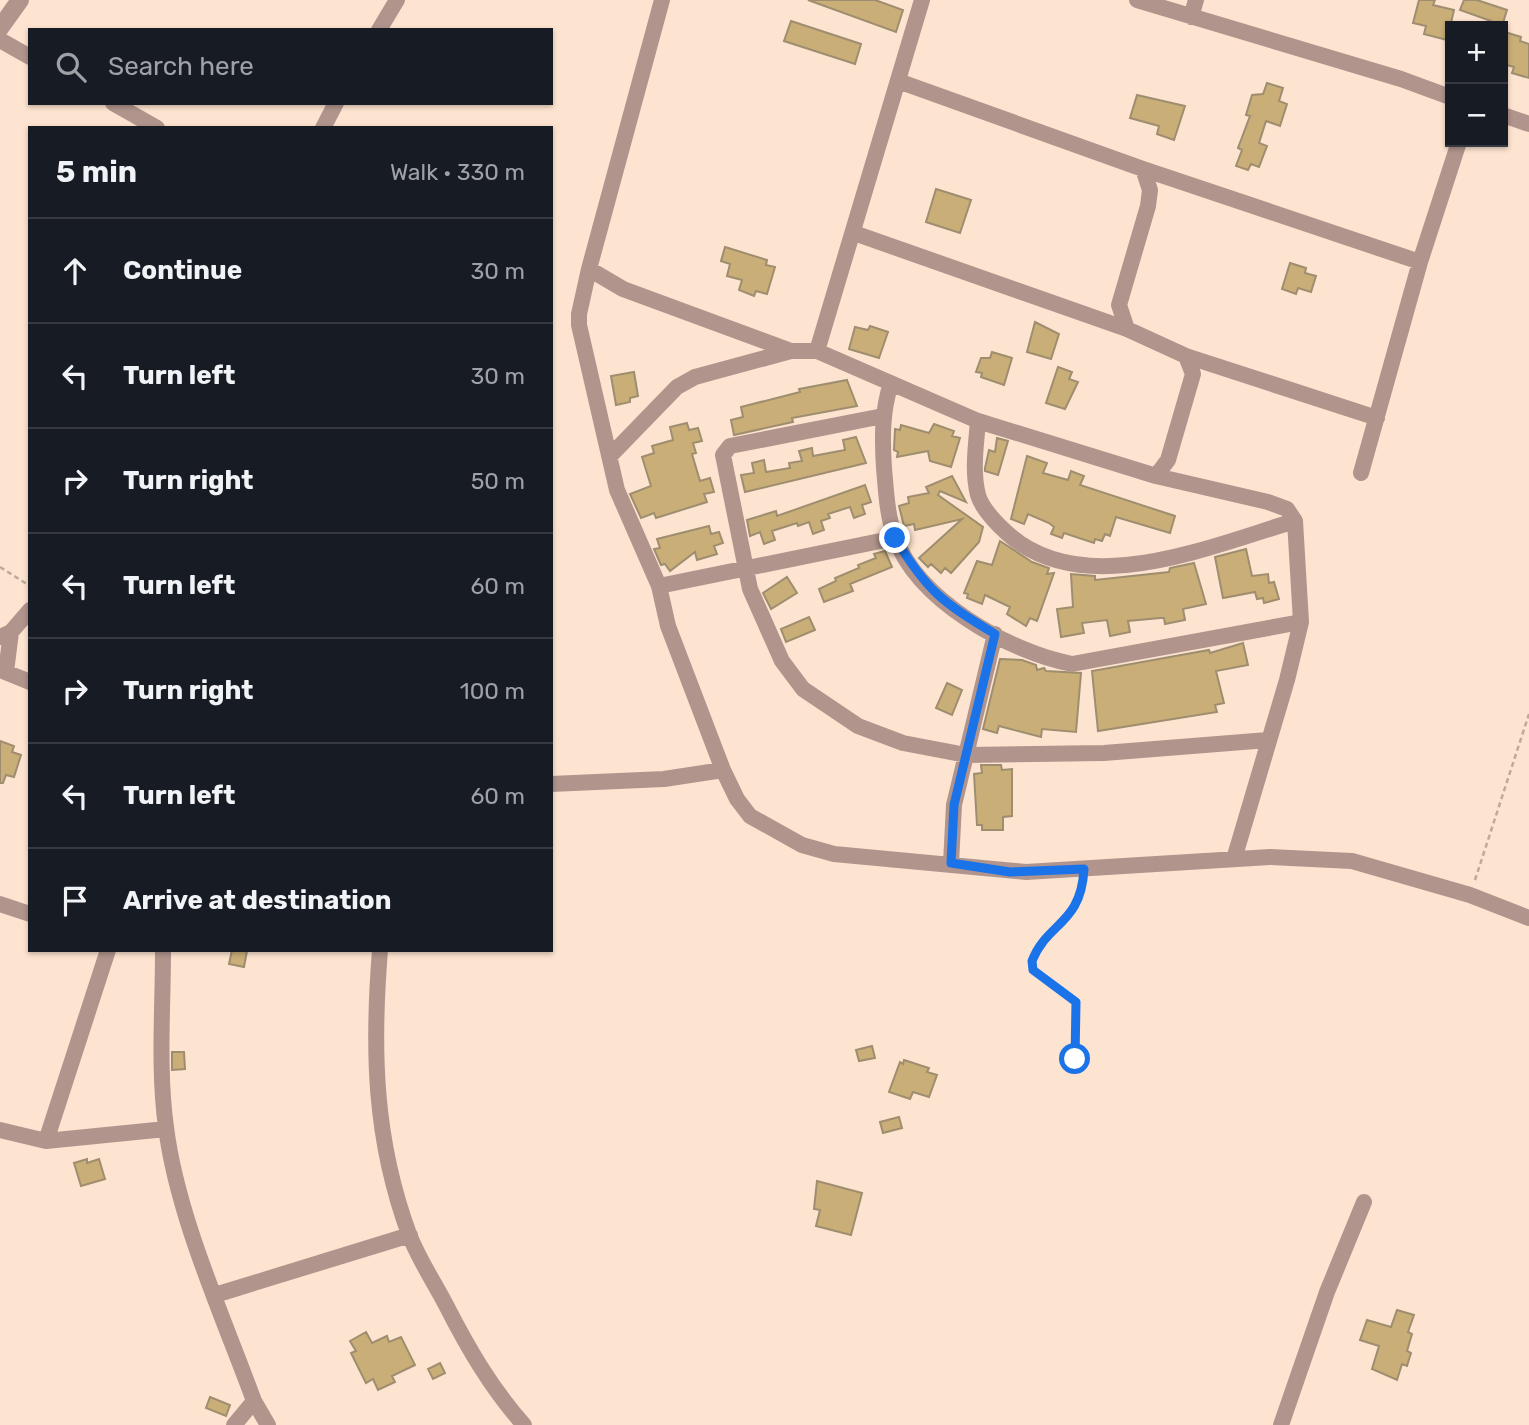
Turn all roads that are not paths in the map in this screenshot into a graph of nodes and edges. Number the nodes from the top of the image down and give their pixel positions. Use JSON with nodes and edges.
{"nodes":[{"id":1,"x":20,"y":0,"type":"edge"},
{"id":2,"x":397,"y":0,"type":"edge"},
{"id":3,"x":662,"y":0,"type":"edge"},
{"id":4,"x":922,"y":0,"type":"edge"},
{"id":5,"x":1137,"y":0,"type":"edge"},
{"id":6,"x":1196,"y":0,"type":"edge"},
{"id":7,"x":1191,"y":17,"type":"junction"},
{"id":8,"x":0,"y":28,"type":"edge"},
{"id":9,"x":380,"y":28,"type":"edge"},
{"id":10,"x":0,"y":40,"type":"edge"},
{"id":11,"x":28,"y":56,"type":"edge"},
{"id":12,"x":898,"y":81,"type":"junction"},
{"id":13,"x":1445,"y":95,"type":"edge"},
{"id":14,"x":117,"y":105,"type":"edge"},
{"id":15,"x":335,"y":105,"type":"edge"},
{"id":16,"x":1508,"y":117,"type":"edge"},
{"id":17,"x":1529,"y":124,"type":"edge"},
{"id":18,"x":153,"y":126,"type":"edge"},
{"id":19,"x":324,"y":126,"type":"edge"},
{"id":20,"x":1456,"y":147,"type":"edge"},
{"id":21,"x":1143,"y":169,"type":"junction"},
{"id":22,"x":854,"y":233,"type":"junction"},
{"id":23,"x":1420,"y":262,"type":"junction"},
{"id":24,"x":589,"y":269,"type":"junction"},
{"id":25,"x":1127,"y":329,"type":"junction"},
{"id":26,"x":791,"y":351,"type":"junction"},
{"id":27,"x":817,"y":351,"type":"junction"},
{"id":28,"x":1186,"y":356,"type":"junction"},
{"id":29,"x":891,"y":383,"type":"junction"},
{"id":30,"x":883,"y":416,"type":"junction"},
{"id":31,"x":1377,"y":418,"type":"junction"},
{"id":32,"x":978,"y":421,"type":"junction"},
{"id":33,"x":611,"y":455,"type":"junction"},
{"id":34,"x":1361,"y":473,"type":"dead end"},
{"id":35,"x":1156,"y":476,"type":"junction"},
{"id":36,"x":1296,"y":521,"type":"junction"},
{"id":37,"x":895,"y":538,"type":"junction"},
{"id":38,"x":744,"y":567,"type":"junction"},
{"id":39,"x":659,"y":586,"type":"junction"},
{"id":40,"x":28,"y":612,"type":"edge"},
{"id":41,"x":1301,"y":622,"type":"junction"},
{"id":42,"x":5,"y":634,"type":"edge"},
{"id":43,"x":995,"y":634,"type":"junction"},
{"id":44,"x":3,"y":671,"type":"edge"},
{"id":45,"x":28,"y":681,"type":"edge"},
{"id":46,"x":1268,"y":740,"type":"junction"},
{"id":47,"x":965,"y":755,"type":"junction"},
{"id":48,"x":723,"y":770,"type":"junction"},
{"id":49,"x":553,"y":784,"type":"edge"},
{"id":50,"x":1234,"y":859,"type":"junction"},
{"id":51,"x":951,"y":863,"type":"junction"},
{"id":52,"x":0,"y":904,"type":"edge"},
{"id":53,"x":28,"y":913,"type":"edge"},
{"id":54,"x":1529,"y":918,"type":"edge"},
{"id":55,"x":107,"y":952,"type":"edge"},
{"id":56,"x":163,"y":952,"type":"edge"},
{"id":57,"x":380,"y":952,"type":"edge"},
{"id":58,"x":166,"y":1129,"type":"junction"},
{"id":59,"x":0,"y":1130,"type":"edge"},
{"id":60,"x":46,"y":1141,"type":"junction"},
{"id":61,"x":1364,"y":1202,"type":"dead end"},
{"id":62,"x":410,"y":1236,"type":"junction"},
{"id":63,"x":215,"y":1295,"type":"junction"},
{"id":64,"x":254,"y":1401,"type":"junction"},
{"id":65,"x":234,"y":1425,"type":"edge"},
{"id":66,"x":268,"y":1425,"type":"edge"},
{"id":67,"x":524,"y":1425,"type":"edge"},
{"id":68,"x":1281,"y":1425,"type":"edge"}],
"edges":[{"from":1,"to":8,"type":"street"},
{"from":2,"to":9,"type":"street"},
{"from":3,"to":24,"type":"street"},
{"from":4,"to":12,"type":"street"},
{"from":5,"to":7,"type":"street"},
{"from":6,"to":7,"type":"street"},
{"from":7,"to":13,"type":"street"},
{"from":10,"to":11,"type":"street"},
{"from":12,"to":21,"type":"street"},
{"from":12,"to":22,"type":"street"},
{"from":14,"to":18,"type":"street"},
{"from":15,"to":19,"type":"street"},
{"from":16,"to":17,"type":"street"},
{"from":20,"to":23,"type":"street"},
{"from":21,"to":23,"type":"street"},
{"from":21,"to":25,"type":"street"},
{"from":22,"to":25,"type":"street"},
{"from":22,"to":27,"type":"street"},
{"from":23,"to":31,"type":"street"},
{"from":24,"to":26,"type":"street"},
{"from":24,"to":33,"type":"street"},
{"from":25,"to":28,"type":"street"},
{"from":26,"to":27,"type":"street"},
{"from":26,"to":33,"type":"street"},
{"from":27,"to":29,"type":"street"},
{"from":28,"to":31,"type":"street"},
{"from":28,"to":35,"type":"street"},
{"from":29,"to":30,"type":"street"},
{"from":29,"to":32,"type":"street"},
{"from":30,"to":37,"type":"street"},
{"from":30,"to":38,"type":"street"},
{"from":31,"to":34,"type":"street"},
{"from":32,"to":35,"type":"street"},
{"from":32,"to":36,"type":"street"},
{"from":33,"to":39,"type":"street"},
{"from":35,"to":36,"type":"street"},
{"from":36,"to":41,"type":"street"},
{"from":37,"to":38,"type":"street"},
{"from":37,"to":43,"type":"street"},
{"from":38,"to":39,"type":"street"},
{"from":38,"to":47,"type":"street"},
{"from":39,"to":48,"type":"street"},
{"from":40,"to":42,"type":"street"},
{"from":41,"to":43,"type":"street"},
{"from":41,"to":46,"type":"street"},
{"from":42,"to":44,"type":"street"},
{"from":43,"to":47,"type":"street"},
{"from":44,"to":45,"type":"street"},
{"from":46,"to":47,"type":"street"},
{"from":46,"to":50,"type":"street"},
{"from":47,"to":51,"type":"street"},
{"from":48,"to":49,"type":"street"},
{"from":48,"to":51,"type":"street"},
{"from":50,"to":51,"type":"street"},
{"from":50,"to":54,"type":"street"},
{"from":52,"to":53,"type":"street"},
{"from":55,"to":60,"type":"street"},
{"from":56,"to":58,"type":"street"},
{"from":57,"to":62,"type":"street"},
{"from":58,"to":60,"type":"street"},
{"from":58,"to":63,"type":"street"},
{"from":59,"to":60,"type":"street"},
{"from":61,"to":68,"type":"street"},
{"from":62,"to":63,"type":"street"},
{"from":62,"to":67,"type":"street"},
{"from":63,"to":64,"type":"street"},
{"from":64,"to":65,"type":"street"},
{"from":64,"to":66,"type":"street"}]}
